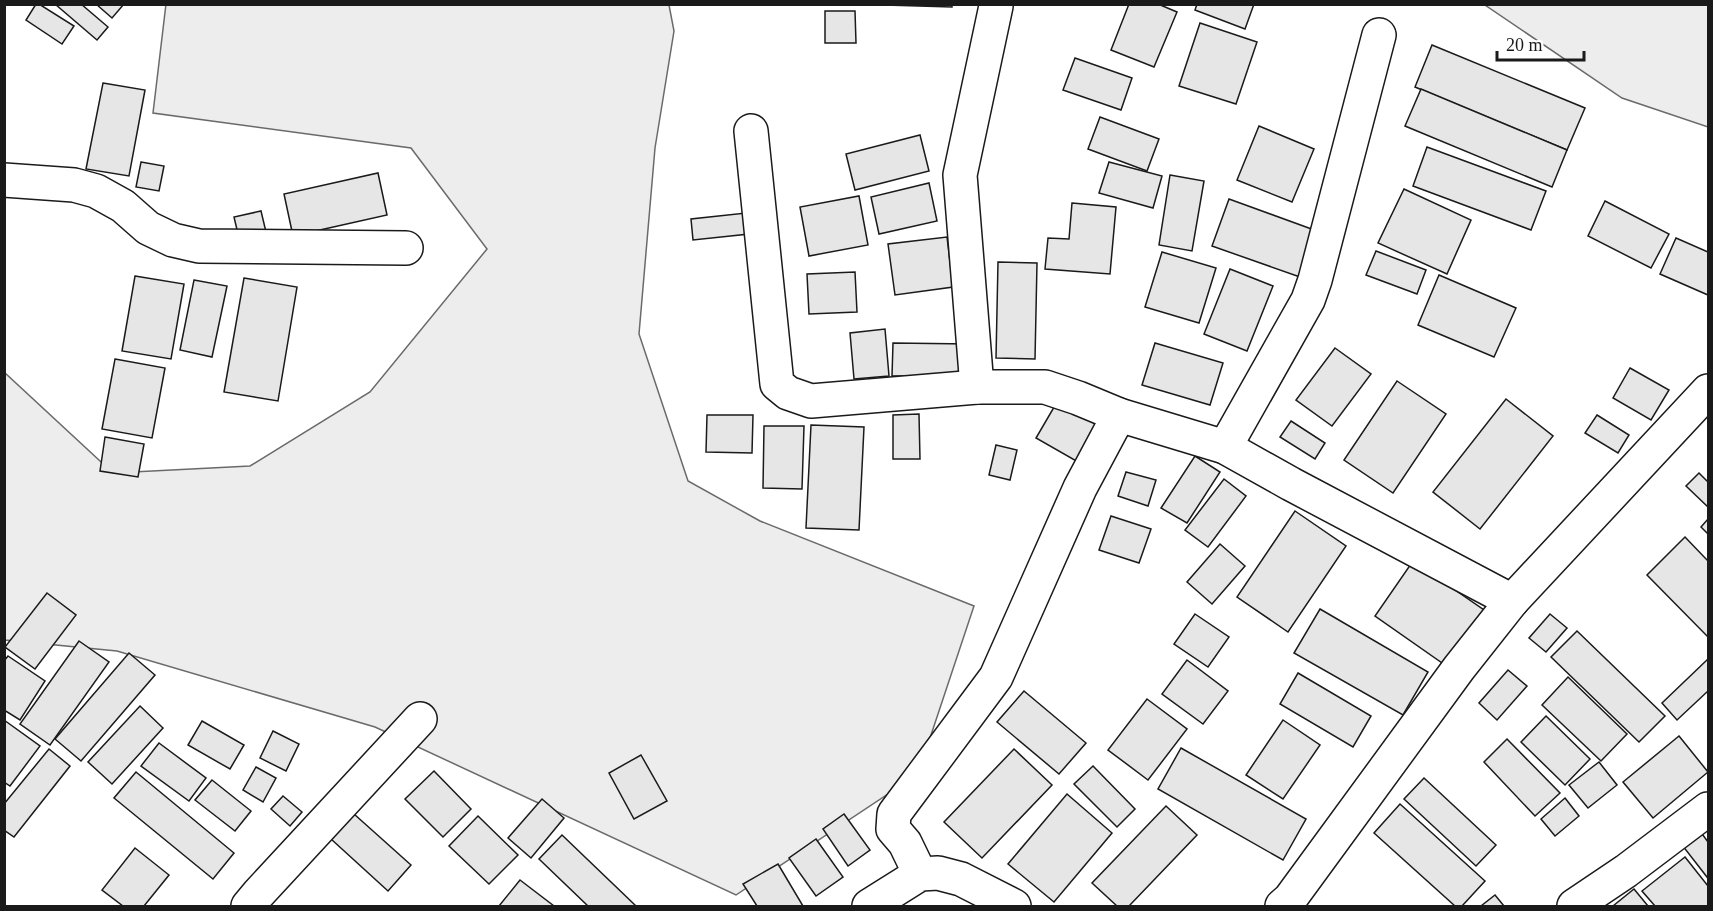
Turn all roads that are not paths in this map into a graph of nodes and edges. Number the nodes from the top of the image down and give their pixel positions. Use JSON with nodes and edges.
{"nodes":[{"id":1,"x":996,"y":6,"type":"dead end"},
{"id":2,"x":1379,"y":35,"type":"dead end"},
{"id":3,"x":751,"y":131,"type":"dead end"},
{"id":4,"x":4,"y":180,"type":"edge"},
{"id":5,"x":406,"y":248,"type":"dead end"},
{"id":6,"x":977,"y":387,"type":"junction"},
{"id":7,"x":1708,"y":390,"type":"edge"},
{"id":8,"x":1119,"y":415,"type":"junction"},
{"id":9,"x":1225,"y":447,"type":"junction"},
{"id":10,"x":1512,"y":601,"type":"junction"},
{"id":11,"x":420,"y":719,"type":"dead end"},
{"id":12,"x":1708,"y":809,"type":"edge"},
{"id":13,"x":920,"y":874,"type":"junction"},
{"id":14,"x":248,"y":906,"type":"edge"},
{"id":15,"x":869,"y":906,"type":"edge"},
{"id":16,"x":1014,"y":906,"type":"edge"},
{"id":17,"x":1282,"y":906,"type":"edge"},
{"id":18,"x":1574,"y":906,"type":"edge"}],
"edges":[{"from":1,"to":6,"type":"street"},
{"from":2,"to":9,"type":"street"},
{"from":3,"to":6,"type":"street"},
{"from":4,"to":5,"type":"street"},
{"from":6,"to":8,"type":"street"},
{"from":7,"to":10,"type":"street"},
{"from":8,"to":9,"type":"street"},
{"from":8,"to":13,"type":"street"},
{"from":9,"to":10,"type":"street"},
{"from":10,"to":17,"type":"street"},
{"from":11,"to":14,"type":"street"},
{"from":12,"to":18,"type":"street"},
{"from":13,"to":15,"type":"street"},
{"from":13,"to":16,"type":"street"}]}
